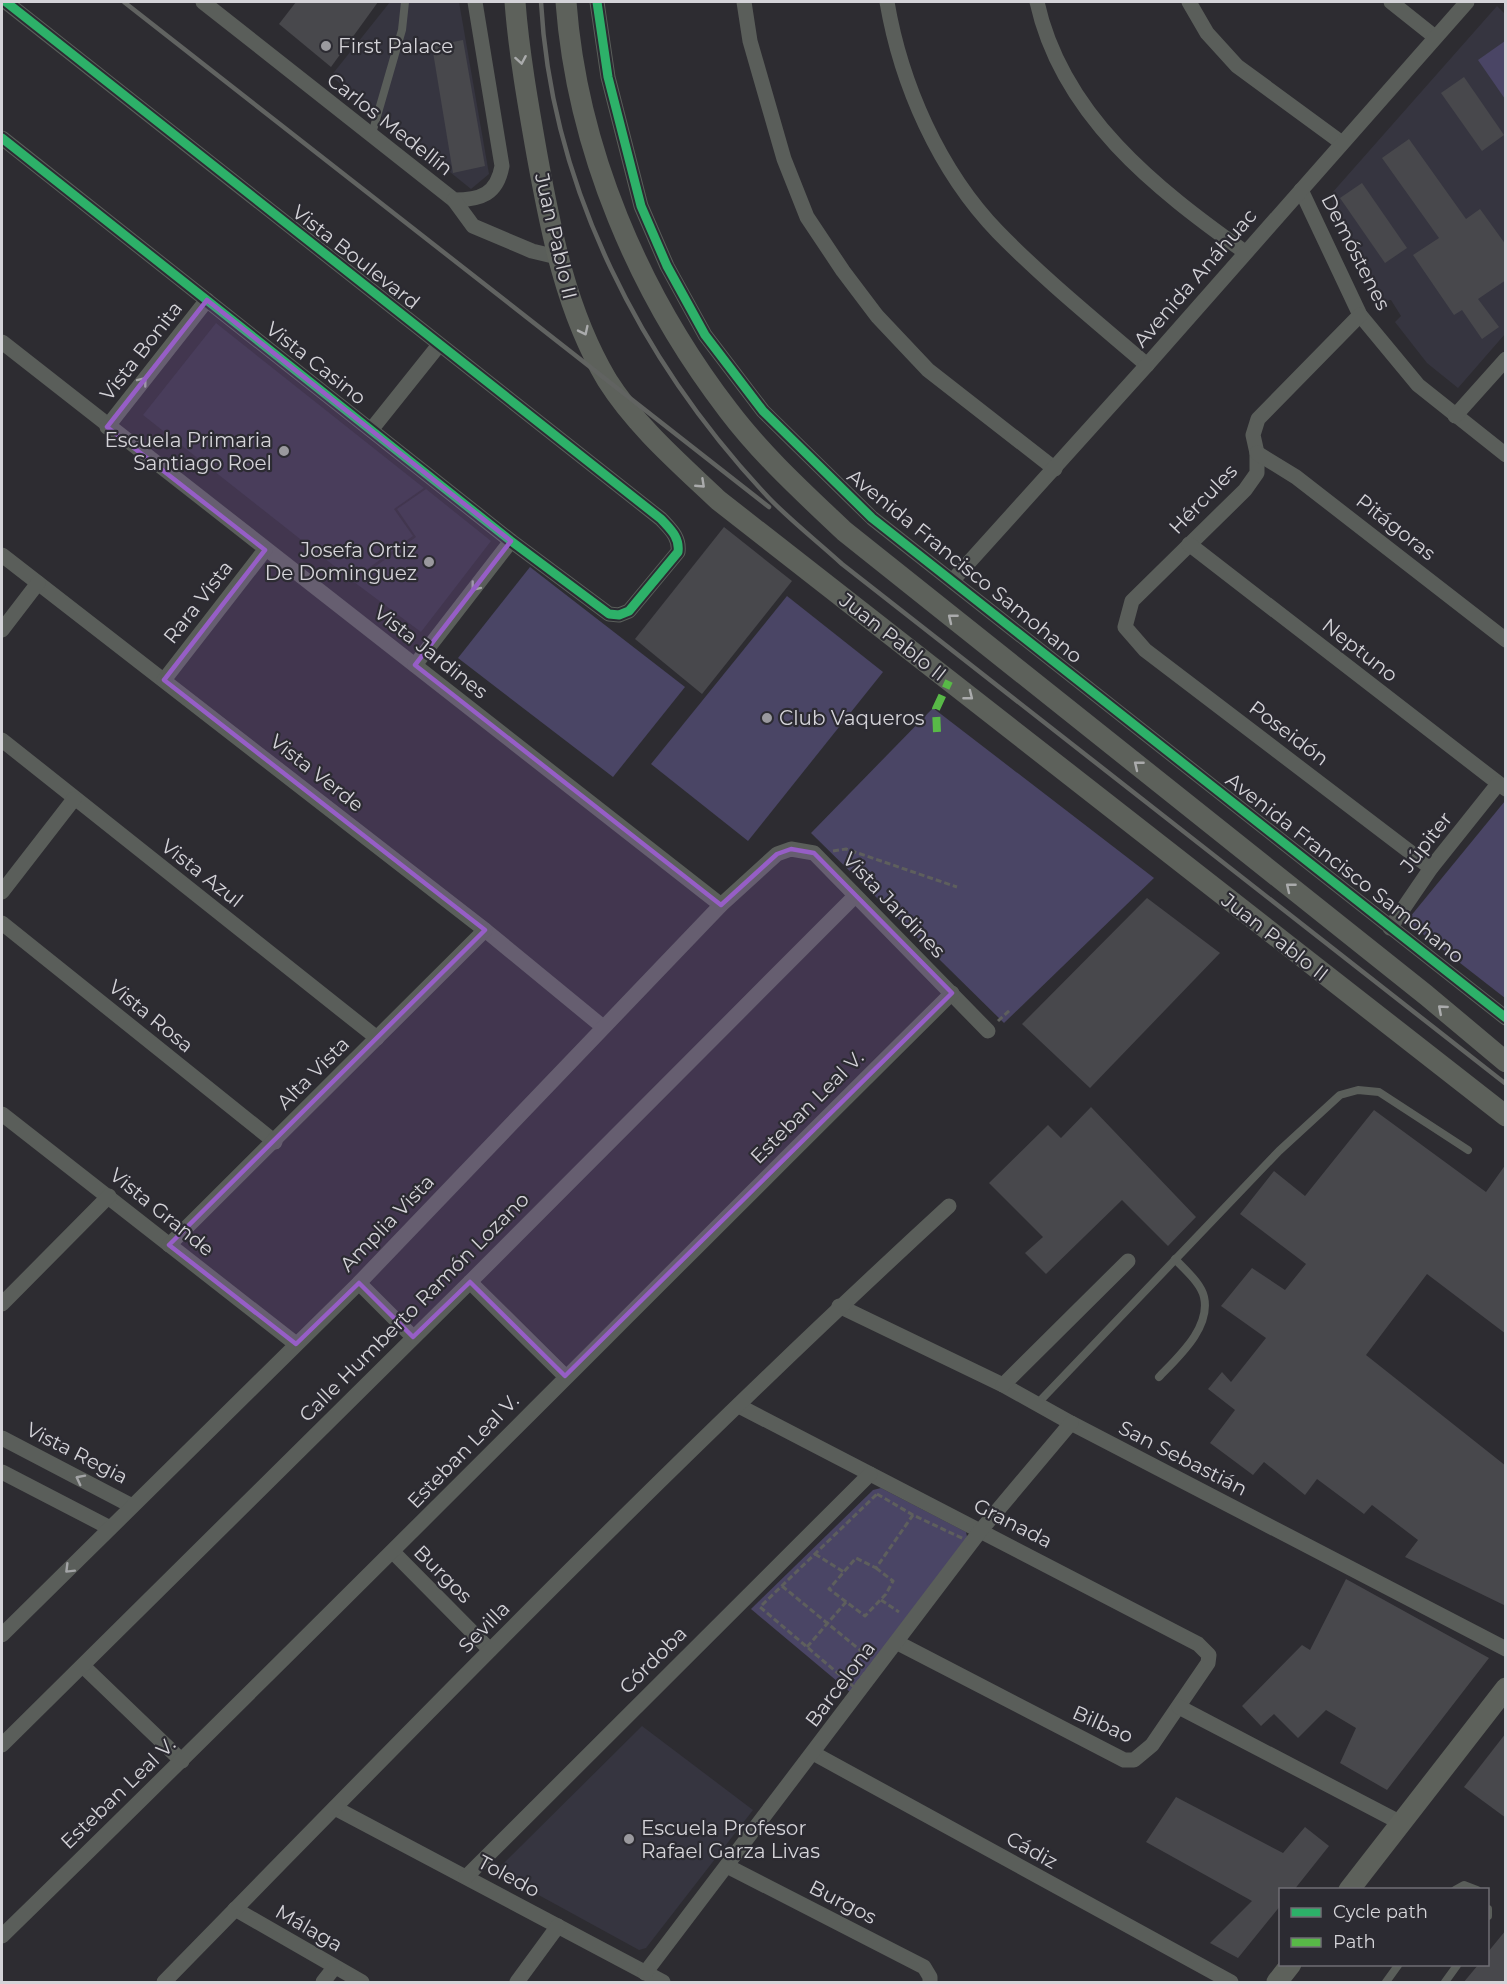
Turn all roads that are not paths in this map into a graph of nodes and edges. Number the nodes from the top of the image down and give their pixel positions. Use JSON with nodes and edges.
{"nodes":[{"id":1,"x":6,"y":2,"type":"edge"},
{"id":2,"x":203,"y":2,"type":"edge"},
{"id":3,"x":405,"y":2,"type":"edge"},
{"id":4,"x":475,"y":2,"type":"edge"},
{"id":5,"x":515,"y":2,"type":"edge"},
{"id":6,"x":566,"y":2,"type":"edge"},
{"id":7,"x":597,"y":2,"type":"edge"},
{"id":8,"x":744,"y":2,"type":"edge"},
{"id":9,"x":887,"y":2,"type":"edge"},
{"id":10,"x":1037,"y":2,"type":"edge"},
{"id":11,"x":1190,"y":2,"type":"edge"},
{"id":12,"x":1391,"y":2,"type":"edge"},
{"id":13,"x":1467,"y":2,"type":"edge"},
{"id":14,"x":1436,"y":37,"type":"junction"},
{"id":15,"x":371,"y":137,"type":"junction"},
{"id":16,"x":2,"y":138,"type":"edge"},
{"id":17,"x":1342,"y":143,"type":"junction"},
{"id":18,"x":1301,"y":190,"type":"junction"},
{"id":19,"x":454,"y":200,"type":"junction"},
{"id":20,"x":1245,"y":252,"type":"junction"},
{"id":21,"x":557,"y":257,"type":"junction"},
{"id":22,"x":207,"y":300,"type":"junction"},
{"id":23,"x":1360,"y":315,"type":"junction"},
{"id":24,"x":2,"y":342,"type":"edge"},
{"id":25,"x":439,"y":345,"type":"junction"},
{"id":26,"x":1506,"y":359,"type":"edge"},
{"id":27,"x":1147,"y":365,"type":"junction"},
{"id":28,"x":1455,"y":416,"type":"junction"},
{"id":29,"x":107,"y":427,"type":"junction"},
{"id":30,"x":371,"y":430,"type":"junction"},
{"id":31,"x":1257,"y":453,"type":"junction"},
{"id":32,"x":1506,"y":455,"type":"edge"},
{"id":33,"x":1055,"y":469,"type":"junction"},
{"id":34,"x":511,"y":541,"type":"junction"},
{"id":35,"x":1189,"y":544,"type":"junction"},
{"id":36,"x":266,"y":550,"type":"junction"},
{"id":37,"x":2,"y":555,"type":"edge"},
{"id":38,"x":953,"y":580,"type":"junction"},
{"id":39,"x":38,"y":583,"type":"junction"},
{"id":40,"x":609,"y":614,"type":"joint"},
{"id":41,"x":1125,"y":627,"type":"joint"},
{"id":42,"x":2,"y":630,"type":"edge"},
{"id":43,"x":1506,"y":639,"type":"edge"},
{"id":44,"x":415,"y":665,"type":"junction"},
{"id":45,"x":164,"y":680,"type":"junction"},
{"id":46,"x":2,"y":740,"type":"edge"},
{"id":47,"x":1502,"y":786,"type":"edge"},
{"id":48,"x":74,"y":799,"type":"junction"},
{"id":49,"x":809,"y":851,"type":"joint"},
{"id":50,"x":1431,"y":868,"type":"junction"},
{"id":51,"x":2,"y":892,"type":"edge"},
{"id":52,"x":855,"y":896,"type":"junction"},
{"id":53,"x":721,"y":905,"type":"junction"},
{"id":54,"x":2,"y":923,"type":"edge"},
{"id":55,"x":1390,"y":927,"type":"junction"},
{"id":56,"x":485,"y":930,"type":"junction"},
{"id":57,"x":952,"y":993,"type":"junction"},
{"id":58,"x":1506,"y":1018,"type":"edge"},
{"id":59,"x":603,"y":1028,"type":"junction"},
{"id":60,"x":988,"y":1031,"type":"dead end"},
{"id":61,"x":377,"y":1038,"type":"junction"},
{"id":62,"x":1496,"y":1051,"type":"edge"},
{"id":63,"x":1506,"y":1062,"type":"edge"},
{"id":64,"x":2,"y":1114,"type":"edge"},
{"id":65,"x":1506,"y":1116,"type":"edge"},
{"id":66,"x":275,"y":1142,"type":"junction"},
{"id":67,"x":1468,"y":1150,"type":"dead end"},
{"id":68,"x":109,"y":1196,"type":"junction"},
{"id":69,"x":948,"y":1206,"type":"dead end"},
{"id":70,"x":169,"y":1245,"type":"junction"},
{"id":71,"x":1176,"y":1259,"type":"junction"},
{"id":72,"x":1128,"y":1261,"type":"dead end"},
{"id":73,"x":470,"y":1282,"type":"junction"},
{"id":74,"x":359,"y":1283,"type":"junction"},
{"id":75,"x":5,"y":1294,"type":"edge"},
{"id":76,"x":839,"y":1306,"type":"junction"},
{"id":77,"x":413,"y":1337,"type":"junction"},
{"id":78,"x":296,"y":1344,"type":"junction"},
{"id":79,"x":565,"y":1376,"type":"junction"},
{"id":80,"x":1159,"y":1377,"type":"dead end"},
{"id":81,"x":1003,"y":1385,"type":"junction"},
{"id":82,"x":1036,"y":1404,"type":"junction"},
{"id":83,"x":740,"y":1406,"type":"junction"},
{"id":84,"x":1071,"y":1423,"type":"junction"},
{"id":85,"x":2,"y":1438,"type":"edge"},
{"id":86,"x":2,"y":1472,"type":"edge"},
{"id":87,"x":870,"y":1474,"type":"junction"},
{"id":88,"x":132,"y":1506,"type":"junction"},
{"id":89,"x":110,"y":1528,"type":"junction"},
{"id":90,"x":981,"y":1530,"type":"junction"},
{"id":91,"x":393,"y":1552,"type":"junction"},
{"id":92,"x":2,"y":1635,"type":"edge"},
{"id":93,"x":898,"y":1643,"type":"junction"},
{"id":94,"x":1506,"y":1649,"type":"edge"},
{"id":95,"x":490,"y":1650,"type":"junction"},
{"id":96,"x":83,"y":1666,"type":"junction"},
{"id":97,"x":1506,"y":1688,"type":"edge"},
{"id":98,"x":1179,"y":1707,"type":"junction"},
{"id":99,"x":2,"y":1745,"type":"edge"},
{"id":100,"x":813,"y":1753,"type":"junction"},
{"id":101,"x":182,"y":1761,"type":"junction"},
{"id":102,"x":335,"y":1808,"type":"junction"},
{"id":103,"x":1401,"y":1823,"type":"junction"},
{"id":104,"x":727,"y":1866,"type":"junction"},
{"id":105,"x":466,"y":1877,"type":"junction"},
{"id":106,"x":1352,"y":1888,"type":"edge"},
{"id":107,"x":235,"y":1909,"type":"junction"},
{"id":108,"x":558,"y":1926,"type":"junction"},
{"id":109,"x":2,"y":1936,"type":"edge"},
{"id":110,"x":1290,"y":1966,"type":"edge"},
{"id":111,"x":1397,"y":1966,"type":"edge"},
{"id":112,"x":1457,"y":1966,"type":"edge"},
{"id":113,"x":334,"y":1968,"type":"junction"},
{"id":114,"x":645,"y":1973,"type":"junction"},
{"id":115,"x":164,"y":1983,"type":"edge"},
{"id":116,"x":323,"y":1983,"type":"edge"},
{"id":117,"x":362,"y":1983,"type":"edge"},
{"id":118,"x":517,"y":1983,"type":"edge"},
{"id":119,"x":663,"y":1983,"type":"edge"},
{"id":120,"x":930,"y":1983,"type":"edge"},
{"id":121,"x":1232,"y":1983,"type":"edge"},
{"id":122,"x":1277,"y":1983,"type":"edge"},
{"id":123,"x":1386,"y":1983,"type":"edge"},
{"id":124,"x":1445,"y":1983,"type":"edge"}],
"edges":[{"from":1,"to":25,"type":"street","name":"Vista Boulevard"},
{"from":2,"to":15,"type":"street","name":"Carlos Medellín"},
{"from":3,"to":15,"type":"lane"},
{"from":4,"to":19,"type":"street","name":"Carlos Medellín"},
{"from":5,"to":21,"type":"main road","name":"Juan Pablo II","one_way":true},
{"from":62,"to":6,"type":"main road","one_way":true},
{"from":7,"to":38,"type":"street","name":"Avenida Francisco Samohano"},
{"from":8,"to":33,"type":"street"},
{"from":9,"to":27,"type":"street"},
{"from":10,"to":20,"type":"street"},
{"from":11,"to":17,"type":"street"},
{"from":12,"to":14,"type":"street"},
{"from":13,"to":14,"type":"street","name":"Avenida Anáhuac"},
{"from":14,"to":17,"type":"street","name":"Avenida Anáhuac"},
{"from":15,"to":19,"type":"street","name":"Carlos Medellín"},
{"from":16,"to":22,"type":"street","name":"Vista Casino"},
{"from":17,"to":18,"type":"street","name":"Avenida Anáhuac"},
{"from":18,"to":20,"type":"street","name":"Avenida Anáhuac"},
{"from":18,"to":23,"type":"street","name":"Demóstenes"},
{"from":19,"to":21,"type":"street"},
{"from":20,"to":27,"type":"street","name":"Avenida Anáhuac"},
{"from":21,"to":65,"type":"main road","name":"Juan Pablo II","one_way":true},
{"from":29,"to":22,"type":"street","name":"Vista Bonita","one_way":true},
{"from":22,"to":30,"type":"street","name":"Vista Casino"},
{"from":23,"to":28,"type":"street","name":"Demóstenes"},
{"from":23,"to":31,"type":"street","name":"Hércules"},
{"from":24,"to":29,"type":"street","name":"Vista Jardines"},
{"from":25,"to":30,"type":"street"},
{"from":25,"to":40,"type":"street","name":"Vista Boulevard"},
{"from":26,"to":28,"type":"street"},
{"from":27,"to":33,"type":"street","name":"Avenida Anáhuac"},
{"from":28,"to":32,"type":"street","name":"Demóstenes"},
{"from":29,"to":36,"type":"street","name":"Vista Jardines"},
{"from":30,"to":34,"type":"street","name":"Vista Casino"},
{"from":31,"to":35,"type":"street","name":"Hércules"},
{"from":31,"to":43,"type":"street","name":"Pitágoras"},
{"from":33,"to":38,"type":"street","name":"Avenida Anáhuac"},
{"from":34,"to":40,"type":"street","name":"Vista Casino"},
{"from":34,"to":44,"type":"street","one_way":true},
{"from":35,"to":41,"type":"street","name":"Hércules"},
{"from":35,"to":47,"type":"street","name":"Neptuno"},
{"from":36,"to":44,"type":"street","name":"Vista Jardines"},
{"from":36,"to":45,"type":"street","name":"Rara Vista"},
{"from":37,"to":39,"type":"street","name":"Vista Verde"},
{"from":38,"to":55,"type":"street","name":"Avenida Francisco Samohano"},
{"from":39,"to":42,"type":"street"},
{"from":39,"to":45,"type":"street","name":"Vista Verde"},
{"from":41,"to":50,"type":"street","name":"Poseidón"},
{"from":44,"to":53,"type":"street","name":"Vista Jardines"},
{"from":45,"to":56,"type":"street","name":"Vista Verde"},
{"from":46,"to":48,"type":"street","name":"Vista Azul"},
{"from":47,"to":50,"type":"street","name":"Júpiter"},
{"from":48,"to":51,"type":"street"},
{"from":48,"to":61,"type":"street","name":"Vista Azul"},
{"from":49,"to":52,"type":"street","name":"Vista Jardines"},
{"from":49,"to":53,"type":"street","name":"Amplia Vista"},
{"from":50,"to":55,"type":"street","name":"Júpiter"},
{"from":52,"to":57,"type":"street","name":"Vista Jardines"},
{"from":52,"to":73,"type":"street","name":"Calle Humberto Ramón Lozano"},
{"from":53,"to":59,"type":"street","name":"Amplia Vista"},
{"from":54,"to":66,"type":"street","name":"Vista Rosa"},
{"from":55,"to":58,"type":"street","name":"Avenida Francisco Samohano"},
{"from":56,"to":59,"type":"street","name":"Vista Verde"},
{"from":56,"to":61,"type":"street","name":"Alta Vista"},
{"from":57,"to":60,"type":"street","name":"Vista Jardines"},
{"from":57,"to":79,"type":"street","name":"Esteban Leal V."},
{"from":59,"to":74,"type":"street","name":"Amplia Vista"},
{"from":61,"to":66,"type":"street","name":"Alta Vista"},
{"from":62,"to":63,"type":"main road"},
{"from":64,"to":68,"type":"street","name":"Vista Grande"},
{"from":66,"to":70,"type":"street","name":"Alta Vista"},
{"from":67,"to":71,"type":"lane"},
{"from":68,"to":70,"type":"street","name":"Vista Grande"},
{"from":68,"to":75,"type":"street"},
{"from":69,"to":76,"type":"street","name":"Sevilla"},
{"from":70,"to":78,"type":"street","name":"Vista Grande"},
{"from":71,"to":80,"type":"lane"},
{"from":71,"to":82,"type":"lane"},
{"from":72,"to":81,"type":"street"},
{"from":73,"to":77,"type":"street","name":"Calle Humberto Ramón Lozano"},
{"from":73,"to":79,"type":"street"},
{"from":74,"to":77,"type":"street"},
{"from":74,"to":78,"type":"street","name":"Amplia Vista"},
{"from":76,"to":81,"type":"street","name":"San Sebastián"},
{"from":76,"to":83,"type":"street","name":"Sevilla"},
{"from":77,"to":96,"type":"street","name":"Calle Humberto Ramón Lozano"},
{"from":78,"to":88,"type":"street","name":"Amplia Vista"},
{"from":79,"to":91,"type":"street","name":"Esteban Leal V."},
{"from":81,"to":82,"type":"street","name":"San Sebastián"},
{"from":82,"to":84,"type":"street","name":"San Sebastián"},
{"from":83,"to":87,"type":"street","name":"Granada"},
{"from":83,"to":95,"type":"street","name":"Sevilla"},
{"from":84,"to":90,"type":"street","name":"Barcelona"},
{"from":84,"to":94,"type":"street","name":"San Sebastián"},
{"from":88,"to":85,"type":"street","name":"Vista Regia","one_way":true},
{"from":86,"to":89,"type":"street"},
{"from":87,"to":90,"type":"street","name":"Granada"},
{"from":87,"to":105,"type":"street","name":"Córdoba"},
{"from":88,"to":89,"type":"street","name":"Amplia Vista"},
{"from":89,"to":92,"type":"street","name":"Amplia Vista","one_way":true},
{"from":90,"to":93,"type":"street","name":"Barcelona"},
{"from":90,"to":98,"type":"street","name":"Granada"},
{"from":91,"to":95,"type":"street","name":"Burgos"},
{"from":91,"to":101,"type":"street","name":"Esteban Leal V."},
{"from":93,"to":98,"type":"street","name":"Bilbao"},
{"from":93,"to":100,"type":"street","name":"Barcelona"},
{"from":95,"to":102,"type":"street","name":"Sevilla"},
{"from":96,"to":99,"type":"street","name":"Calle Humberto Ramón Lozano"},
{"from":96,"to":101,"type":"street"},
{"from":97,"to":103,"type":"main road"},
{"from":98,"to":103,"type":"street"},
{"from":100,"to":104,"type":"street","name":"Barcelona"},
{"from":100,"to":121,"type":"street","name":"Cádiz"},
{"from":101,"to":109,"type":"street","name":"Esteban Leal V."},
{"from":102,"to":105,"type":"street","name":"Toledo"},
{"from":102,"to":107,"type":"street","name":"Sevilla"},
{"from":103,"to":106,"type":"main road"},
{"from":104,"to":114,"type":"street","name":"Barcelona"},
{"from":104,"to":120,"type":"street","name":"Burgos"},
{"from":105,"to":108,"type":"street","name":"Toledo"},
{"from":107,"to":113,"type":"street","name":"Málaga"},
{"from":107,"to":115,"type":"street","name":"Sevilla"},
{"from":108,"to":114,"type":"street","name":"Toledo"},
{"from":108,"to":118,"type":"street"},
{"from":110,"to":122,"type":"main road"},
{"from":111,"to":123,"type":"lane"},
{"from":112,"to":124,"type":"lane"},
{"from":113,"to":116,"type":"street"},
{"from":113,"to":117,"type":"street","name":"Málaga"},
{"from":114,"to":119,"type":"street","name":"Toledo"}]}
